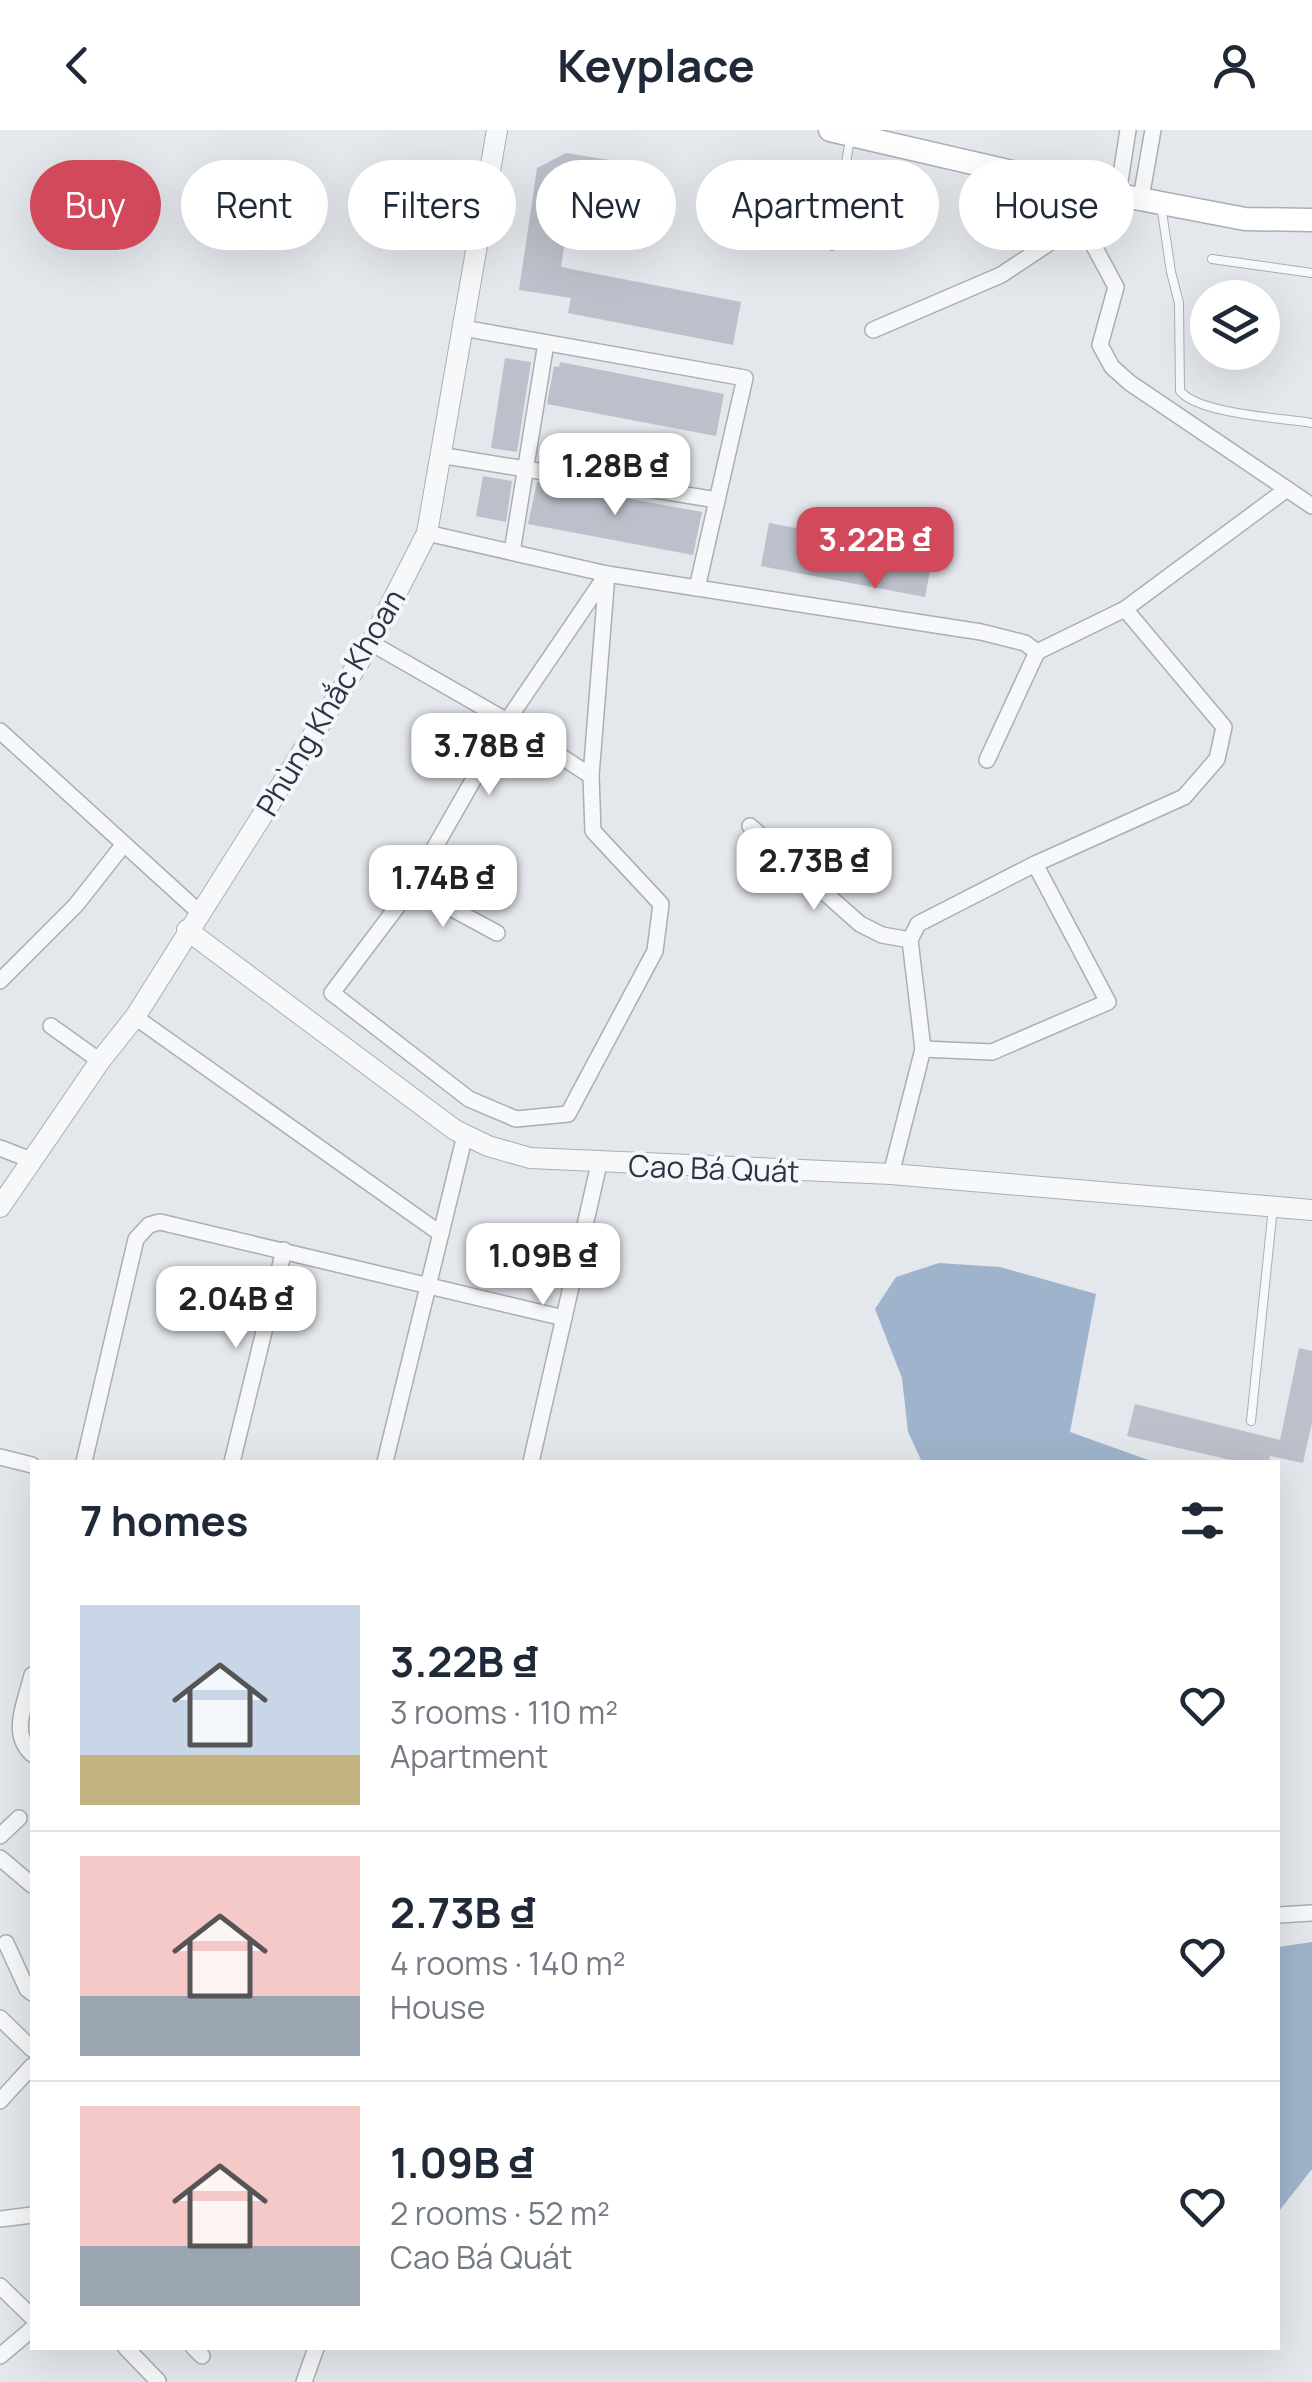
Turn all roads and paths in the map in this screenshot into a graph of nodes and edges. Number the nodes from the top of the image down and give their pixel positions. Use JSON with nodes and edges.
{"nodes":[{"id":1,"x":497,"y":130,"type":"edge"},
{"id":2,"x":1128,"y":130,"type":"edge"},
{"id":3,"x":1153,"y":130,"type":"edge"},
{"id":4,"x":841,"y":132,"type":"edge"},
{"id":5,"x":839,"y":160,"type":"edge"},
{"id":6,"x":961,"y":160,"type":"edge"},
{"id":7,"x":1134,"y":197,"type":"edge"},
{"id":8,"x":1140,"y":198,"type":"junction"},
{"id":9,"x":1312,"y":220,"type":"edge"},
{"id":10,"x":1039,"y":250,"type":"edge"},
{"id":11,"x":1096,"y":250,"type":"edge"},
{"id":12,"x":1212,"y":259,"type":"dead end"},
{"id":13,"x":1312,"y":273,"type":"edge"},
{"id":14,"x":463,"y":328,"type":"junction"},
{"id":15,"x":874,"y":330,"type":"dead end"},
{"id":16,"x":546,"y":343,"type":"junction"},
{"id":17,"x":1312,"y":424,"type":"edge"},
{"id":18,"x":438,"y":454,"type":"junction"},
{"id":19,"x":525,"y":469,"type":"junction"},
{"id":20,"x":1287,"y":489,"type":"junction"},
{"id":21,"x":717,"y":500,"type":"junction"},
{"id":22,"x":1312,"y":506,"type":"edge"},
{"id":23,"x":427,"y":533,"type":"junction"},
{"id":24,"x":512,"y":552,"type":"junction"},
{"id":25,"x":607,"y":574,"type":"junction"},
{"id":26,"x":697,"y":588,"type":"junction"},
{"id":27,"x":1124,"y":609,"type":"junction"},
{"id":28,"x":371,"y":643,"type":"junction"},
{"id":29,"x":1037,"y":652,"type":"junction"},
{"id":30,"x":508,"y":721,"type":"junction"},
{"id":31,"x":0,"y":731,"type":"edge"},
{"id":32,"x":987,"y":760,"type":"dead end"},
{"id":33,"x":592,"y":776,"type":"junction"},
{"id":34,"x":750,"y":826,"type":"dead end"},
{"id":35,"x":124,"y":844,"type":"junction"},
{"id":36,"x":1035,"y":864,"type":"junction"},
{"id":37,"x":412,"y":887,"type":"junction"},
{"id":38,"x":194,"y":921,"type":"junction"},
{"id":39,"x":497,"y":933,"type":"dead end"},
{"id":40,"x":910,"y":940,"type":"junction"},
{"id":41,"x":0,"y":982,"type":"edge"},
{"id":42,"x":135,"y":1017,"type":"junction"},
{"id":43,"x":51,"y":1026,"type":"dead end"},
{"id":44,"x":923,"y":1048,"type":"junction"},
{"id":45,"x":100,"y":1061,"type":"junction"},
{"id":46,"x":465,"y":1135,"type":"junction"},
{"id":47,"x":0,"y":1148,"type":"edge"},
{"id":48,"x":30,"y":1160,"type":"junction"},
{"id":49,"x":599,"y":1164,"type":"junction"},
{"id":50,"x":892,"y":1174,"type":"junction"},
{"id":51,"x":1273,"y":1207,"type":"junction"},
{"id":52,"x":0,"y":1208,"type":"edge"},
{"id":53,"x":1312,"y":1210,"type":"edge"},
{"id":54,"x":441,"y":1234,"type":"junction"},
{"id":55,"x":284,"y":1250,"type":"junction"},
{"id":56,"x":428,"y":1285,"type":"junction"},
{"id":57,"x":564,"y":1318,"type":"junction"},
{"id":58,"x":1251,"y":1421,"type":"dead end"},
{"id":59,"x":0,"y":1457,"type":"edge"},
{"id":60,"x":84,"y":1460,"type":"edge"},
{"id":61,"x":232,"y":1460,"type":"edge"},
{"id":62,"x":385,"y":1460,"type":"edge"},
{"id":63,"x":531,"y":1460,"type":"edge"},
{"id":64,"x":30,"y":1464,"type":"edge"},
{"id":65,"x":30,"y":1683,"type":"edge"},
{"id":66,"x":30,"y":1752,"type":"edge"},
{"id":67,"x":19,"y":1818,"type":"dead end"},
{"id":68,"x":0,"y":1836,"type":"edge"},
{"id":69,"x":0,"y":1858,"type":"edge"},
{"id":70,"x":30,"y":1883,"type":"edge"},
{"id":71,"x":1312,"y":1913,"type":"edge"},
{"id":72,"x":1280,"y":1915,"type":"edge"},
{"id":73,"x":6,"y":1943,"type":"dead end"},
{"id":74,"x":30,"y":1991,"type":"edge"},
{"id":75,"x":0,"y":2018,"type":"edge"},
{"id":76,"x":30,"y":2047,"type":"edge"},
{"id":77,"x":30,"y":2068,"type":"edge"},
{"id":78,"x":0,"y":2101,"type":"edge"},
{"id":79,"x":30,"y":2214,"type":"edge"},
{"id":80,"x":0,"y":2219,"type":"edge"},
{"id":81,"x":0,"y":2286,"type":"edge"},
{"id":82,"x":6,"y":2304,"type":"edge"},
{"id":83,"x":30,"y":2316,"type":"edge"},
{"id":84,"x":30,"y":2332,"type":"edge"},
{"id":85,"x":128,"y":2350,"type":"edge"},
{"id":86,"x":315,"y":2350,"type":"edge"},
{"id":87,"x":0,"y":2356,"type":"edge"},
{"id":88,"x":158,"y":2381,"type":"edge"},
{"id":89,"x":304,"y":2382,"type":"edge"}],
"edges":[{"from":1,"to":14,"type":"street","name":"Phùng Khắc Khoan"},
{"from":2,"to":8,"type":"street"},
{"from":3,"to":8,"type":"street"},
{"from":4,"to":5,"type":"lane"},
{"from":4,"to":6,"type":"main road"},
{"from":7,"to":8,"type":"main road"},
{"from":8,"to":9,"type":"main road"},
{"from":8,"to":17,"type":"lane"},
{"from":10,"to":15,"type":"street"},
{"from":11,"to":20,"type":"street"},
{"from":12,"to":13,"type":"lane"},
{"from":14,"to":16,"type":"street"},
{"from":14,"to":18,"type":"street","name":"Phùng Khắc Khoan"},
{"from":16,"to":19,"type":"street"},
{"from":16,"to":21,"type":"street"},
{"from":18,"to":19,"type":"street"},
{"from":18,"to":23,"type":"street","name":"Phùng Khắc Khoan"},
{"from":19,"to":21,"type":"street"},
{"from":19,"to":24,"type":"street"},
{"from":20,"to":22,"type":"street"},
{"from":20,"to":27,"type":"street"},
{"from":21,"to":26,"type":"street"},
{"from":23,"to":24,"type":"street"},
{"from":23,"to":28,"type":"street","name":"Phùng Khắc Khoan"},
{"from":24,"to":25,"type":"street"},
{"from":25,"to":26,"type":"street"},
{"from":25,"to":30,"type":"street"},
{"from":25,"to":33,"type":"street"},
{"from":26,"to":29,"type":"street"},
{"from":27,"to":29,"type":"street"},
{"from":27,"to":36,"type":"street"},
{"from":28,"to":30,"type":"street"},
{"from":28,"to":38,"type":"street","name":"Phùng Khắc Khoan"},
{"from":29,"to":32,"type":"street"},
{"from":30,"to":33,"type":"street"},
{"from":30,"to":37,"type":"street"},
{"from":31,"to":35,"type":"street"},
{"from":33,"to":37,"type":"street"},
{"from":34,"to":40,"type":"street"},
{"from":35,"to":38,"type":"street"},
{"from":35,"to":41,"type":"street"},
{"from":36,"to":40,"type":"street"},
{"from":36,"to":44,"type":"street"},
{"from":37,"to":39,"type":"street"},
{"from":38,"to":42,"type":"street","name":"Phùng Khắc Khoan"},
{"from":38,"to":46,"type":"street","name":"Cao Bá Quát"},
{"from":40,"to":44,"type":"street"},
{"from":42,"to":45,"type":"street","name":"Phùng Khắc Khoan"},
{"from":42,"to":54,"type":"street"},
{"from":43,"to":45,"type":"street"},
{"from":44,"to":50,"type":"street"},
{"from":45,"to":48,"type":"street","name":"Phùng Khắc Khoan"},
{"from":46,"to":49,"type":"street","name":"Cao Bá Quát"},
{"from":46,"to":54,"type":"street"},
{"from":47,"to":48,"type":"street"},
{"from":48,"to":52,"type":"street","name":"Phùng Khắc Khoan"},
{"from":49,"to":50,"type":"street","name":"Cao Bá Quát"},
{"from":49,"to":57,"type":"street"},
{"from":50,"to":51,"type":"street","name":"Cao Bá Quát"},
{"from":51,"to":53,"type":"street","name":"Cao Bá Quát"},
{"from":51,"to":58,"type":"lane"},
{"from":54,"to":56,"type":"street"},
{"from":55,"to":56,"type":"street"},
{"from":55,"to":60,"type":"street"},
{"from":55,"to":61,"type":"street"},
{"from":56,"to":57,"type":"street"},
{"from":56,"to":62,"type":"street"},
{"from":57,"to":63,"type":"street"},
{"from":59,"to":64,"type":"street"},
{"from":65,"to":66,"type":"street"},
{"from":67,"to":68,"type":"street"},
{"from":69,"to":70,"type":"street"},
{"from":71,"to":72,"type":"street"},
{"from":73,"to":74,"type":"street"},
{"from":75,"to":76,"type":"street"},
{"from":77,"to":78,"type":"street"},
{"from":79,"to":80,"type":"street"},
{"from":81,"to":82,"type":"street"},
{"from":82,"to":83,"type":"street"},
{"from":84,"to":87,"type":"street"},
{"from":85,"to":88,"type":"street"},
{"from":86,"to":89,"type":"street"}]}
